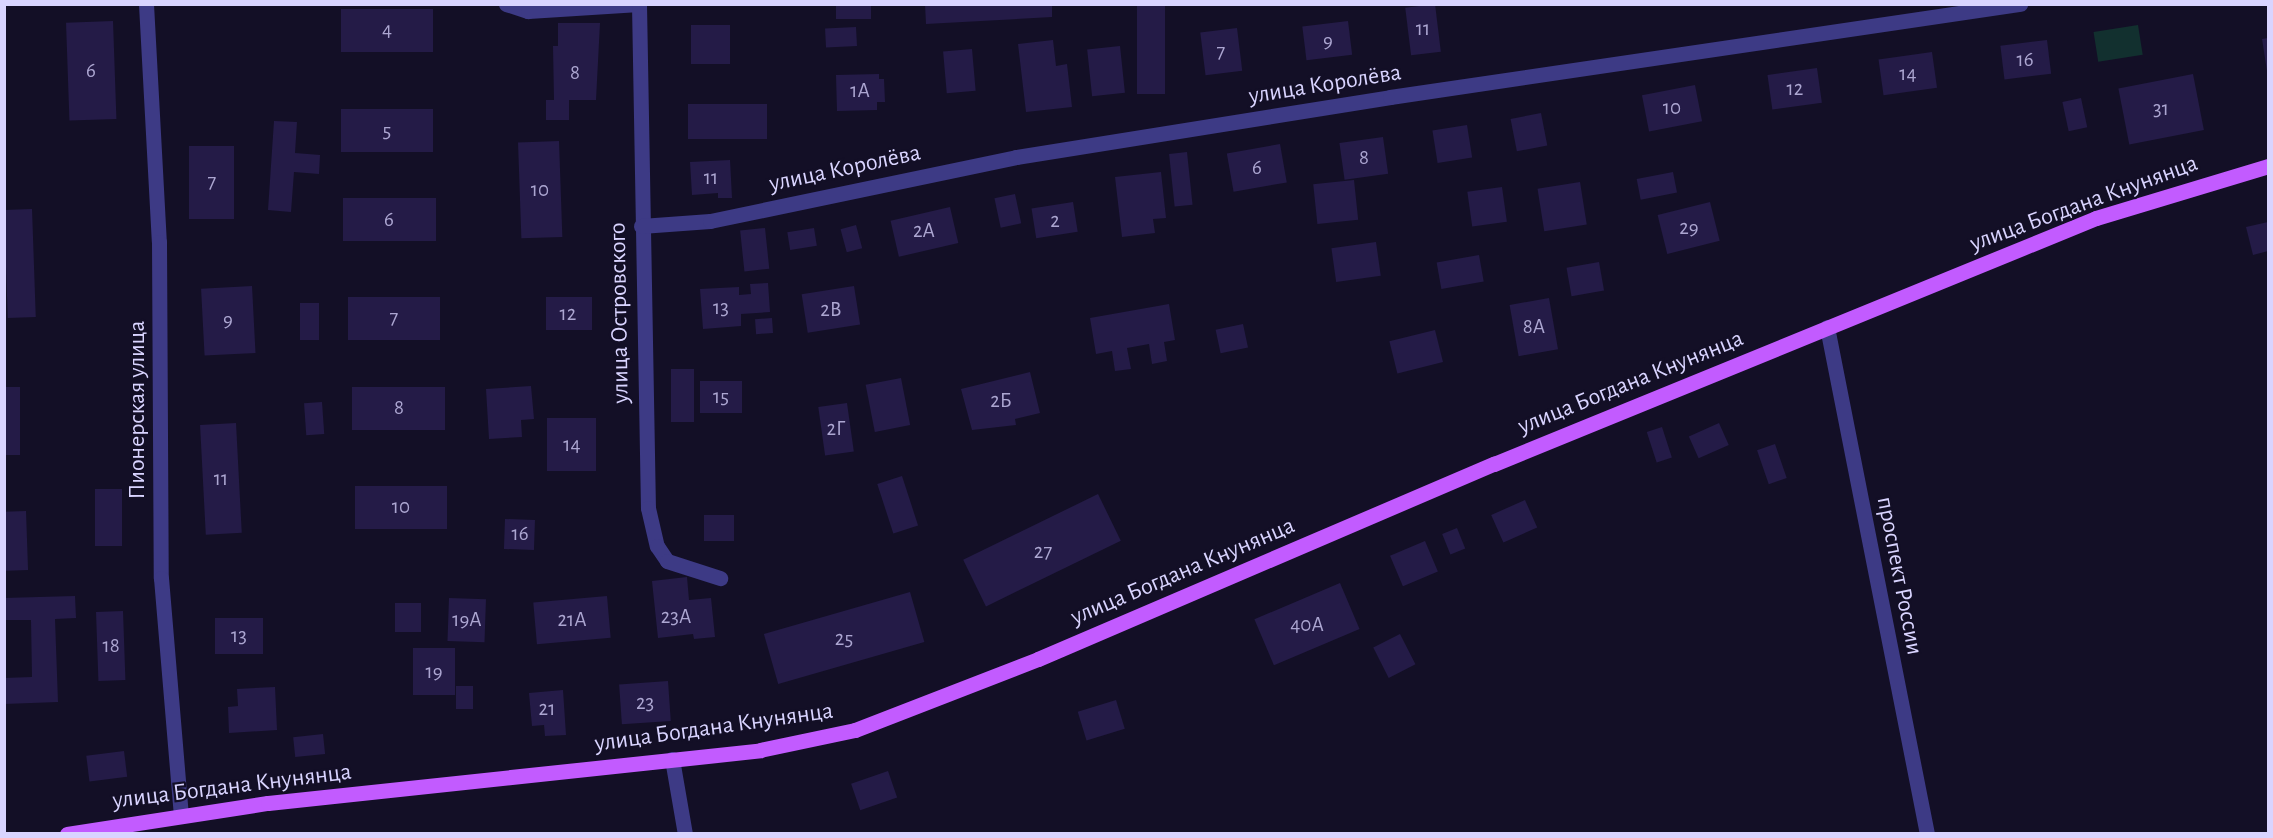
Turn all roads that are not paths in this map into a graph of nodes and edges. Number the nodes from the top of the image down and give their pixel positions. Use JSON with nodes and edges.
{"nodes":[{"id":1,"x":146,"y":4,"type":"edge"},
{"id":2,"x":506,"y":4,"type":"edge"},
{"id":3,"x":639,"y":4,"type":"edge"},
{"id":4,"x":2020,"y":4,"type":"edge"},
{"id":5,"x":2268,"y":166,"type":"edge"},
{"id":6,"x":641,"y":226,"type":"junction"},
{"id":7,"x":1827,"y":327,"type":"junction"},
{"id":8,"x":720,"y":578,"type":"dead end"},
{"id":9,"x":672,"y":759,"type":"junction"},
{"id":10,"x":181,"y":814,"type":"junction"},
{"id":11,"x":68,"y":834,"type":"edge"},
{"id":12,"x":685,"y":834,"type":"edge"},
{"id":13,"x":1927,"y":834,"type":"edge"}],
"edges":[{"from":1,"to":10,"type":"street","name":"Пионерская улица"},
{"from":2,"to":3,"type":"street"},
{"from":3,"to":6,"type":"street","name":"улица Островского"},
{"from":4,"to":6,"type":"street","name":"улица Королёва"},
{"from":5,"to":7,"type":"main road","name":"улица Богдана Кнунянца"},
{"from":6,"to":8,"type":"street","name":"улица Островского"},
{"from":7,"to":9,"type":"main road","name":"улица Богдана Кнунянца"},
{"from":7,"to":13,"type":"street","name":"проспект России"},
{"from":9,"to":10,"type":"main road","name":"улица Богдана Кнунянца"},
{"from":9,"to":12,"type":"street"},
{"from":10,"to":11,"type":"main road","name":"улица Богдана Кнунянца"}]}
